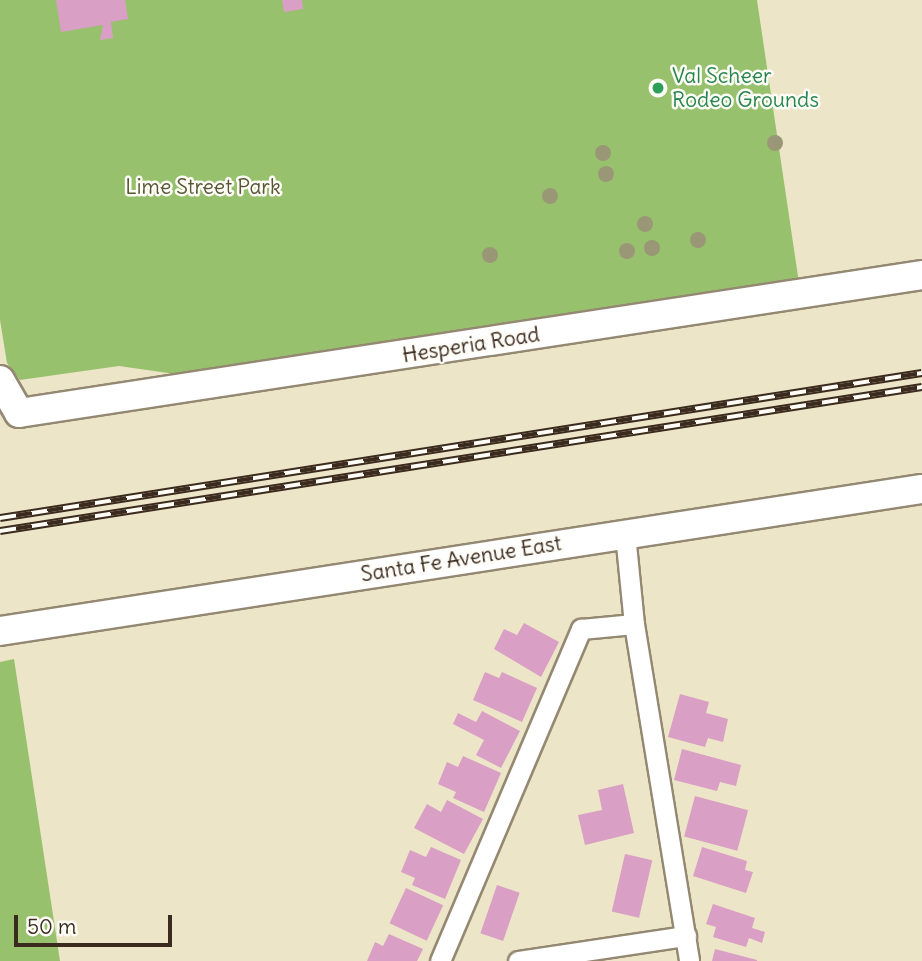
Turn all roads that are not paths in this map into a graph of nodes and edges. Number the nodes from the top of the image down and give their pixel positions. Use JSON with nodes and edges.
{"nodes":[{"id":1,"x":922,"y":275,"type":"edge"},
{"id":2,"x":0,"y":380,"type":"edge"},
{"id":3,"x":922,"y":489,"type":"edge"},
{"id":4,"x":625,"y":534,"type":"junction"},
{"id":5,"x":634,"y":624,"type":"junction"},
{"id":6,"x":0,"y":631,"type":"edge"},
{"id":7,"x":685,"y":936,"type":"junction"},
{"id":8,"x":440,"y":961,"type":"edge"},
{"id":9,"x":518,"y":961,"type":"edge"},
{"id":10,"x":689,"y":961,"type":"edge"}],
"edges":[{"from":1,"to":2,"type":"street","name":"Hesperia Road"},
{"from":3,"to":4,"type":"street","name":"Santa Fe Avenue East"},
{"from":4,"to":5,"type":"street"},
{"from":4,"to":6,"type":"street","name":"Santa Fe Avenue East"},
{"from":5,"to":7,"type":"street"},
{"from":5,"to":8,"type":"street"},
{"from":7,"to":9,"type":"street"},
{"from":7,"to":10,"type":"street"}]}
